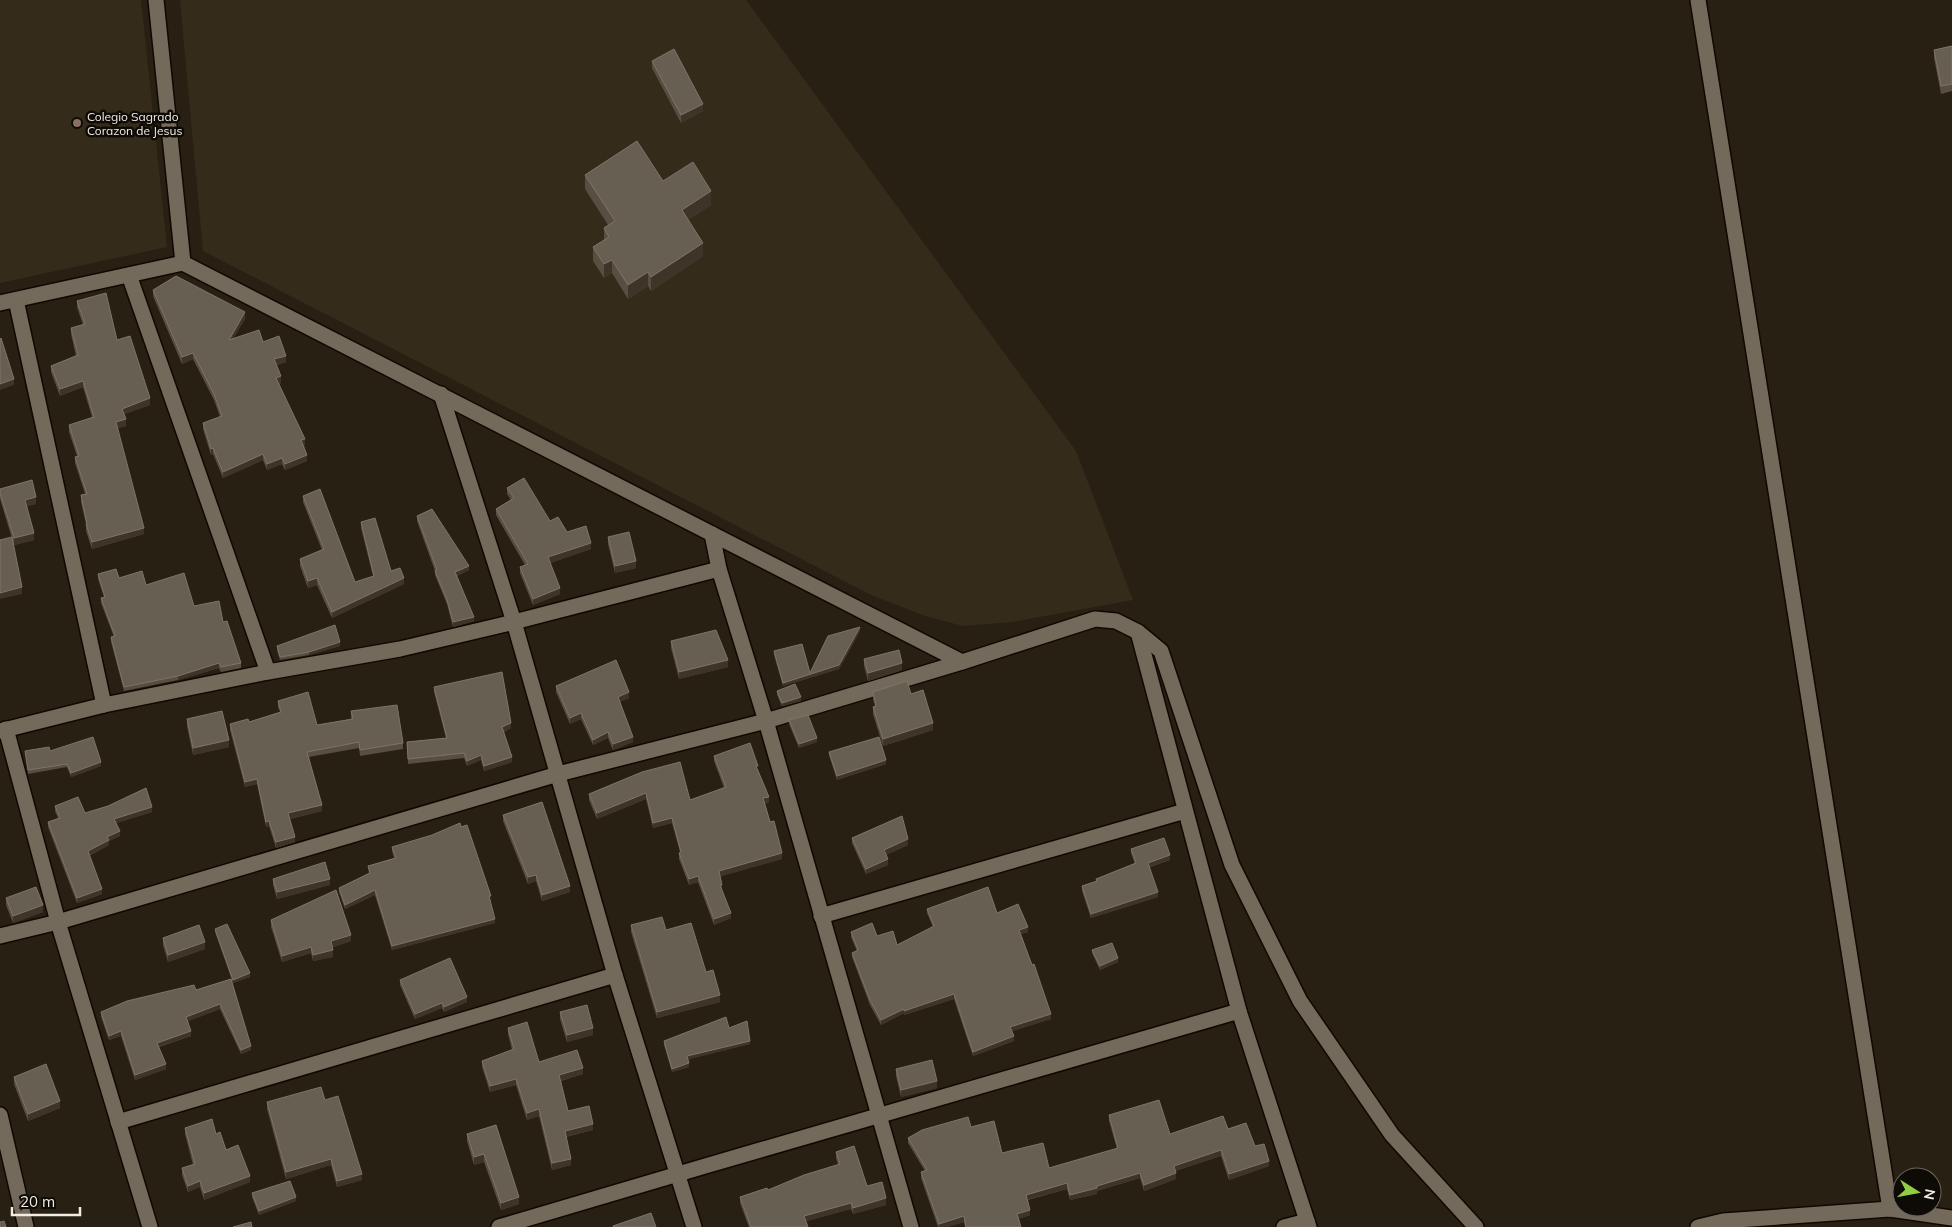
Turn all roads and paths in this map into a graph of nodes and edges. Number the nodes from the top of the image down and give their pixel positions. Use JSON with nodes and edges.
{"nodes":[{"id":1,"x":156,"y":0,"type":"edge"},
{"id":2,"x":1698,"y":0,"type":"edge"},
{"id":3,"x":183,"y":263,"type":"junction"},
{"id":4,"x":129,"y":275,"type":"junction"},
{"id":5,"x":16,"y":300,"type":"junction"},
{"id":6,"x":0,"y":303,"type":"edge"},
{"id":7,"x":440,"y":394,"type":"junction"},
{"id":8,"x":712,"y":534,"type":"junction"},
{"id":9,"x":719,"y":569,"type":"junction"},
{"id":10,"x":514,"y":622,"type":"junction"},
{"id":11,"x":1138,"y":632,"type":"junction"},
{"id":12,"x":962,"y":662,"type":"junction"},
{"id":13,"x":268,"y":672,"type":"junction"},
{"id":14,"x":104,"y":705,"type":"junction"},
{"id":15,"x":766,"y":721,"type":"junction"},
{"id":16,"x":3,"y":730,"type":"edge"},
{"id":17,"x":558,"y":774,"type":"junction"},
{"id":18,"x":1185,"y":812,"type":"junction"},
{"id":19,"x":821,"y":916,"type":"junction"},
{"id":20,"x":58,"y":922,"type":"junction"},
{"id":21,"x":0,"y":936,"type":"edge"},
{"id":22,"x":615,"y":975,"type":"junction"},
{"id":23,"x":1239,"y":1011,"type":"junction"},
{"id":24,"x":0,"y":1115,"type":"edge"},
{"id":25,"x":879,"y":1117,"type":"junction"},
{"id":26,"x":118,"y":1122,"type":"junction"},
{"id":27,"x":678,"y":1173,"type":"junction"},
{"id":28,"x":1890,"y":1209,"type":"junction"},
{"id":29,"x":1952,"y":1218,"type":"edge"},
{"id":30,"x":1308,"y":1224,"type":"edge"},
{"id":31,"x":26,"y":1227,"type":"edge"},
{"id":32,"x":150,"y":1227,"type":"edge"},
{"id":33,"x":499,"y":1227,"type":"edge"},
{"id":34,"x":694,"y":1227,"type":"edge"},
{"id":35,"x":912,"y":1227,"type":"edge"},
{"id":36,"x":1284,"y":1227,"type":"edge"},
{"id":37,"x":1476,"y":1227,"type":"edge"},
{"id":38,"x":1698,"y":1227,"type":"edge"}],
"edges":[{"from":1,"to":3,"type":"street"},
{"from":2,"to":28,"type":"street"},
{"from":3,"to":4,"type":"street"},
{"from":3,"to":7,"type":"street"},
{"from":4,"to":5,"type":"street"},
{"from":4,"to":13,"type":"street"},
{"from":5,"to":6,"type":"street"},
{"from":5,"to":14,"type":"street"},
{"from":7,"to":8,"type":"street"},
{"from":7,"to":10,"type":"street"},
{"from":8,"to":9,"type":"street"},
{"from":8,"to":12,"type":"street"},
{"from":9,"to":10,"type":"street"},
{"from":9,"to":15,"type":"street"},
{"from":10,"to":13,"type":"street"},
{"from":10,"to":17,"type":"street"},
{"from":11,"to":12,"type":"street"},
{"from":11,"to":18,"type":"street"},
{"from":11,"to":37,"type":"street"},
{"from":12,"to":15,"type":"street"},
{"from":13,"to":14,"type":"street"},
{"from":14,"to":16,"type":"street"},
{"from":15,"to":17,"type":"street"},
{"from":15,"to":19,"type":"street"},
{"from":16,"to":20,"type":"street"},
{"from":17,"to":20,"type":"street"},
{"from":17,"to":22,"type":"street"},
{"from":18,"to":19,"type":"street"},
{"from":18,"to":23,"type":"street"},
{"from":19,"to":25,"type":"street"},
{"from":20,"to":21,"type":"street"},
{"from":20,"to":26,"type":"street"},
{"from":22,"to":26,"type":"street"},
{"from":22,"to":27,"type":"street"},
{"from":23,"to":25,"type":"street"},
{"from":23,"to":30,"type":"street"},
{"from":24,"to":31,"type":"street"},
{"from":25,"to":27,"type":"street"},
{"from":25,"to":35,"type":"street"},
{"from":26,"to":32,"type":"street"},
{"from":27,"to":33,"type":"street"},
{"from":27,"to":34,"type":"street"},
{"from":28,"to":29,"type":"street"},
{"from":28,"to":38,"type":"street"},
{"from":30,"to":36,"type":"street"}]}
